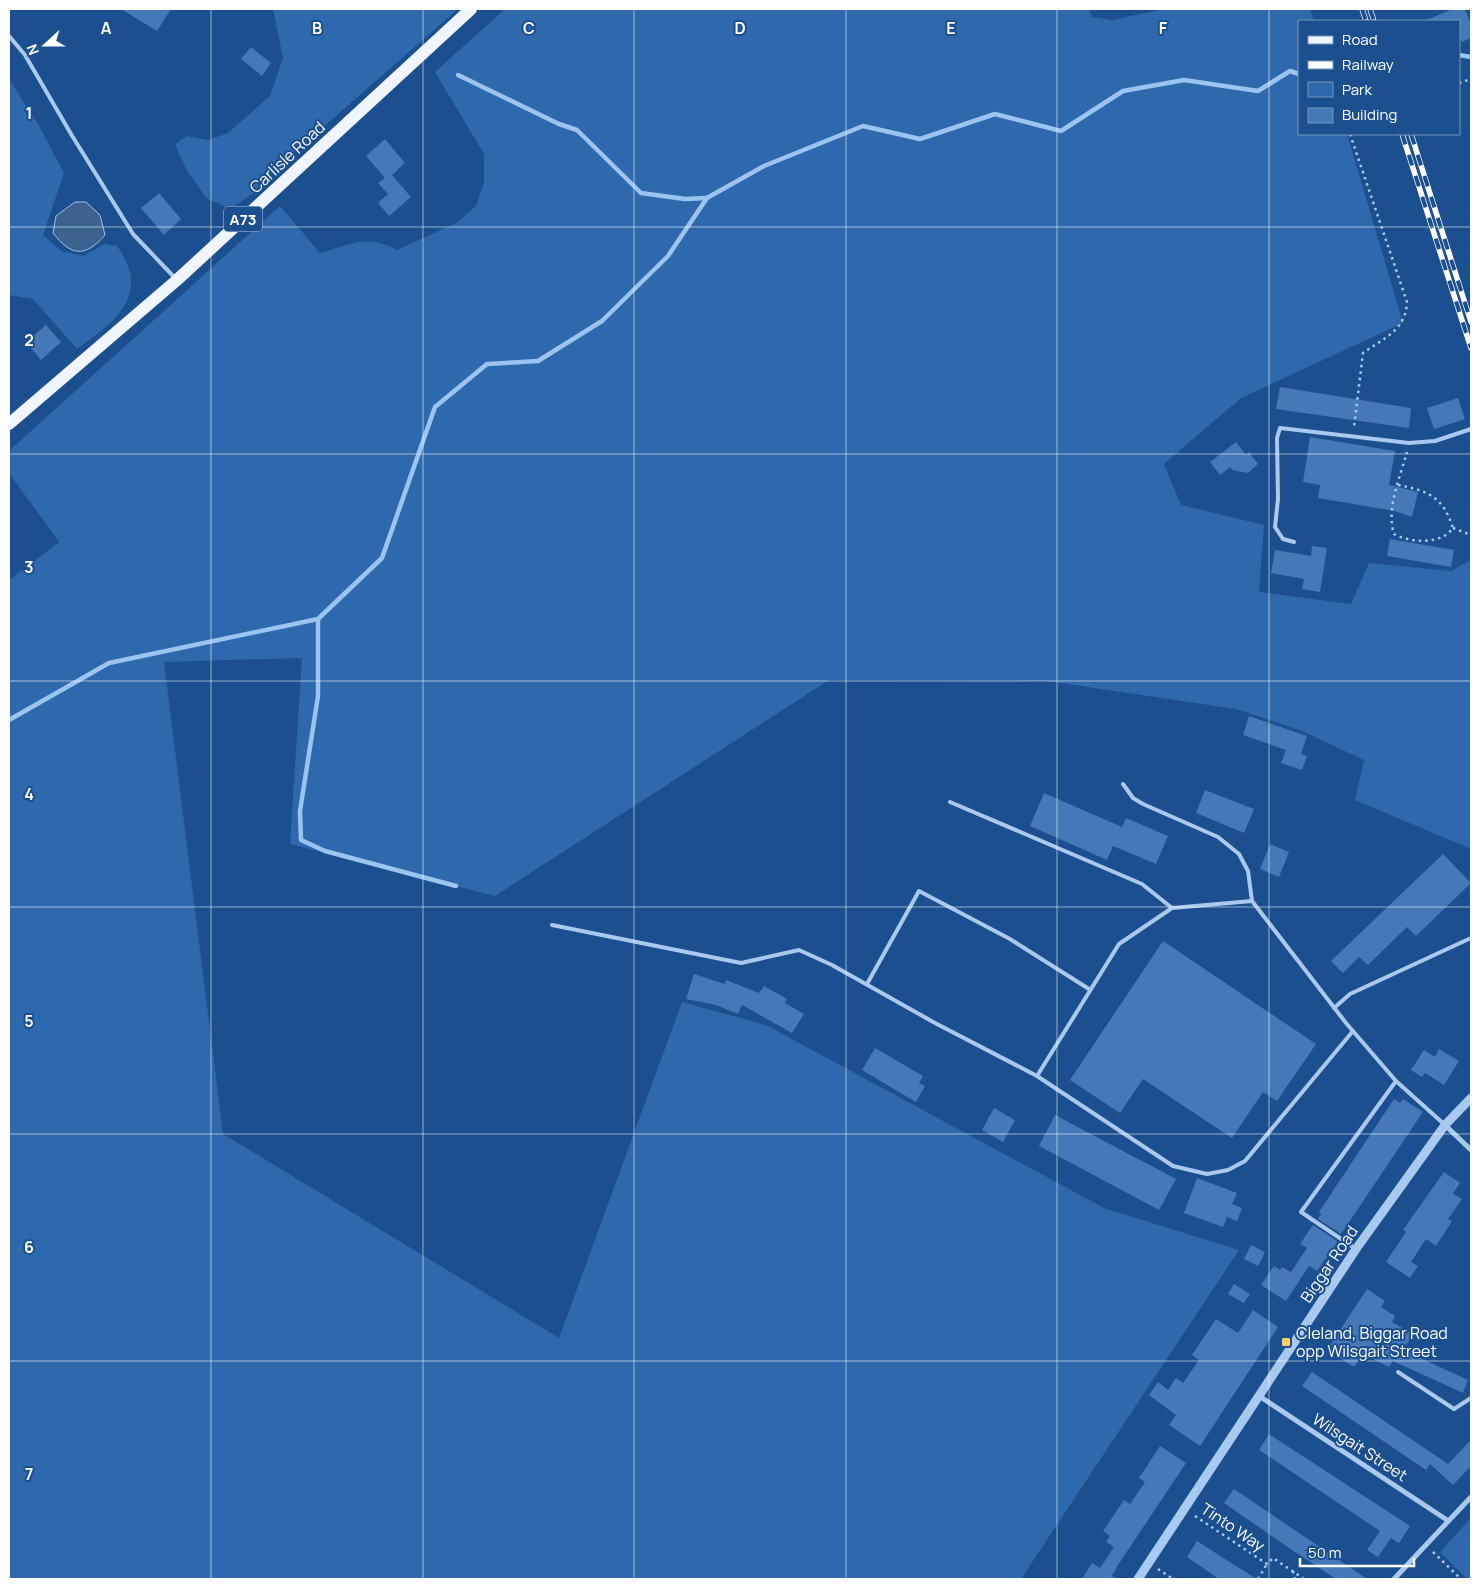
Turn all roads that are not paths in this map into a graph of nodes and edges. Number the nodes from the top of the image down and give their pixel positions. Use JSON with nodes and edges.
{"nodes":[{"id":1,"x":472,"y":9,"type":"edge"},
{"id":2,"x":9,"y":36,"type":"edge"},
{"id":3,"x":177,"y":280,"type":"junction"},
{"id":4,"x":9,"y":424,"type":"edge"},
{"id":5,"x":1471,"y":429,"type":"edge"},
{"id":6,"x":1294,"y":542,"type":"dead end"},
{"id":7,"x":1123,"y":784,"type":"dead end"},
{"id":8,"x":950,"y":802,"type":"dead end"},
{"id":9,"x":1252,"y":901,"type":"junction"},
{"id":10,"x":1172,"y":908,"type":"junction"},
{"id":11,"x":552,"y":925,"type":"dead end"},
{"id":12,"x":1471,"y":938,"type":"edge"},
{"id":13,"x":867,"y":984,"type":"junction"},
{"id":14,"x":1089,"y":989,"type":"junction"},
{"id":15,"x":1334,"y":1008,"type":"junction"},
{"id":16,"x":1353,"y":1031,"type":"junction"},
{"id":17,"x":1037,"y":1076,"type":"junction"},
{"id":18,"x":1396,"y":1081,"type":"junction"},
{"id":19,"x":1471,"y":1098,"type":"edge"},
{"id":20,"x":1445,"y":1125,"type":"junction"},
{"id":21,"x":1471,"y":1150,"type":"edge"},
{"id":22,"x":1356,"y":1249,"type":"junction"},
{"id":23,"x":1398,"y":1372,"type":"dead end"},
{"id":24,"x":1259,"y":1396,"type":"junction"},
{"id":25,"x":1471,"y":1398,"type":"edge"},
{"id":26,"x":1471,"y":1497,"type":"edge"},
{"id":27,"x":1448,"y":1520,"type":"junction"},
{"id":28,"x":1138,"y":1579,"type":"edge"},
{"id":29,"x":1394,"y":1579,"type":"edge"}],
"edges":[{"from":1,"to":3,"type":"main road","name":"Carlisle Road","number":"A73"},
{"from":2,"to":3,"type":"lane"},
{"from":3,"to":4,"type":"main road","name":"Carlisle Road","number":"A73"},
{"from":5,"to":6,"type":"lane"},
{"from":7,"to":9,"type":"lane"},
{"from":8,"to":10,"type":"lane"},
{"from":9,"to":10,"type":"lane"},
{"from":9,"to":15,"type":"lane"},
{"from":10,"to":14,"type":"lane"},
{"from":11,"to":13,"type":"lane"},
{"from":12,"to":15,"type":"lane"},
{"from":13,"to":14,"type":"lane"},
{"from":13,"to":17,"type":"lane"},
{"from":14,"to":17,"type":"lane"},
{"from":15,"to":16,"type":"lane"},
{"from":16,"to":17,"type":"lane"},
{"from":16,"to":18,"type":"lane"},
{"from":18,"to":20,"type":"lane"},
{"from":18,"to":22,"type":"lane"},
{"from":19,"to":20,"type":"street","name":"Biggar Road"},
{"from":20,"to":21,"type":"street"},
{"from":20,"to":22,"type":"street","name":"Biggar Road"},
{"from":22,"to":24,"type":"street","name":"Biggar Road"},
{"from":23,"to":25,"type":"lane"},
{"from":24,"to":27,"type":"street","name":"Wilsgait Street"},
{"from":24,"to":28,"type":"street","name":"Biggar Road"},
{"from":26,"to":27,"type":"street"},
{"from":27,"to":29,"type":"street"}]}
